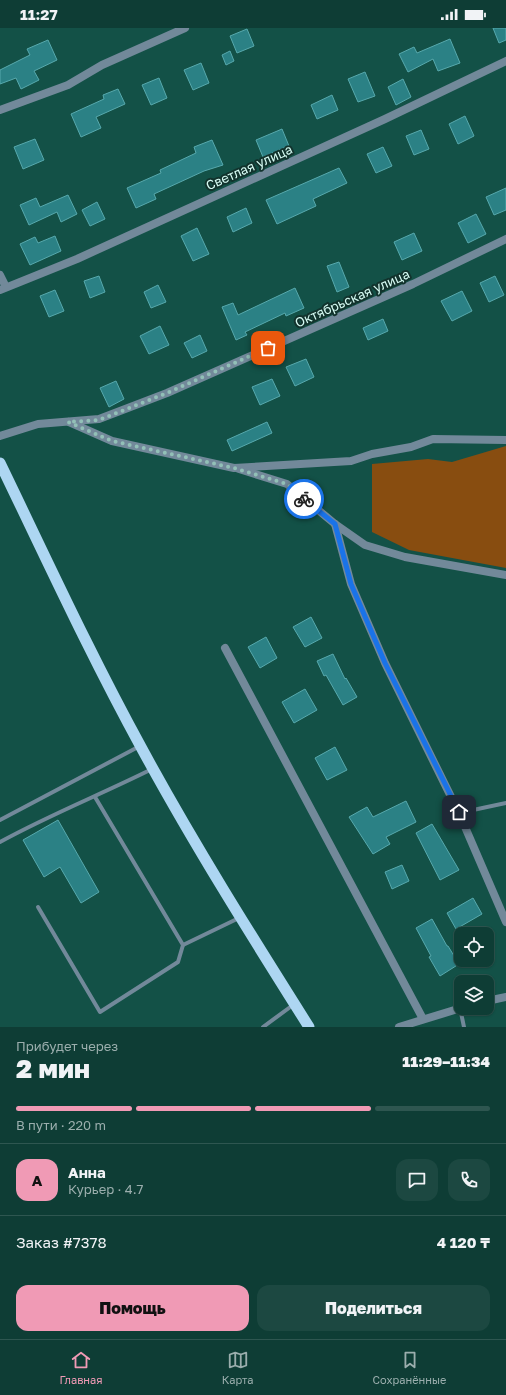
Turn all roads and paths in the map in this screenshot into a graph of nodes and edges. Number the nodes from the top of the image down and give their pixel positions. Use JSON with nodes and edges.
{"nodes":[{"id":1,"x":185,"y":28,"type":"edge"},
{"id":2,"x":506,"y":61,"type":"edge"},
{"id":3,"x":0,"y":110,"type":"edge"},
{"id":4,"x":506,"y":239,"type":"edge"},
{"id":5,"x":0,"y":275,"type":"edge"},
{"id":6,"x":3,"y":289,"type":"edge"},
{"id":7,"x":68,"y":422,"type":"junction"},
{"id":8,"x":0,"y":436,"type":"edge"},
{"id":9,"x":506,"y":440,"type":"edge"},
{"id":10,"x":0,"y":463,"type":"edge"},
{"id":11,"x":234,"y":468,"type":"junction"},
{"id":12,"x":335,"y":524,"type":"junction"},
{"id":13,"x":506,"y":575,"type":"edge"},
{"id":14,"x":225,"y":648,"type":"dead end"},
{"id":15,"x":140,"y":746,"type":"junction"},
{"id":16,"x":153,"y":769,"type":"junction"},
{"id":17,"x":95,"y":797,"type":"junction"},
{"id":18,"x":506,"y":804,"type":"edge"},
{"id":19,"x":459,"y":812,"type":"junction"},
{"id":20,"x":0,"y":820,"type":"edge"},
{"id":21,"x":0,"y":842,"type":"edge"},
{"id":22,"x":38,"y":907,"type":"dead end"},
{"id":23,"x":240,"y":918,"type":"junction"},
{"id":24,"x":506,"y":922,"type":"edge"},
{"id":25,"x":183,"y":945,"type":"junction"},
{"id":26,"x":506,"y":997,"type":"edge"},
{"id":27,"x":494,"y":1000,"type":"edge"},
{"id":28,"x":294,"y":1004,"type":"junction"},
{"id":29,"x":454,"y":1010,"type":"edge"},
{"id":30,"x":461,"y":1015,"type":"edge"},
{"id":31,"x":423,"y":1019,"type":"junction"},
{"id":32,"x":263,"y":1027,"type":"edge"},
{"id":33,"x":309,"y":1027,"type":"edge"},
{"id":34,"x":399,"y":1027,"type":"edge"},
{"id":35,"x":464,"y":1027,"type":"edge"}],
"edges":[{"from":1,"to":3,"type":"street"},
{"from":2,"to":6,"type":"street","name":"Светлая улица"},
{"from":4,"to":7,"type":"street","name":"Октябрьская улица"},
{"from":5,"to":6,"type":"street"},
{"from":7,"to":8,"type":"street","name":"Октябрьская улица"},
{"from":7,"to":11,"type":"street"},
{"from":9,"to":11,"type":"street"},
{"from":10,"to":15,"type":"highway"},
{"from":11,"to":12,"type":"street"},
{"from":12,"to":13,"type":"street"},
{"from":12,"to":19,"type":"street"},
{"from":14,"to":31,"type":"street"},
{"from":15,"to":16,"type":"highway"},
{"from":15,"to":20,"type":"lane"},
{"from":16,"to":17,"type":"lane"},
{"from":16,"to":23,"type":"highway"},
{"from":17,"to":21,"type":"lane"},
{"from":17,"to":25,"type":"lane"},
{"from":18,"to":19,"type":"lane"},
{"from":19,"to":24,"type":"street"},
{"from":22,"to":25,"type":"lane"},
{"from":23,"to":25,"type":"lane"},
{"from":23,"to":28,"type":"highway"},
{"from":26,"to":27,"type":"street"},
{"from":28,"to":32,"type":"lane"},
{"from":28,"to":33,"type":"highway"},
{"from":29,"to":31,"type":"street"},
{"from":30,"to":35,"type":"lane"},
{"from":31,"to":34,"type":"street"}]}
